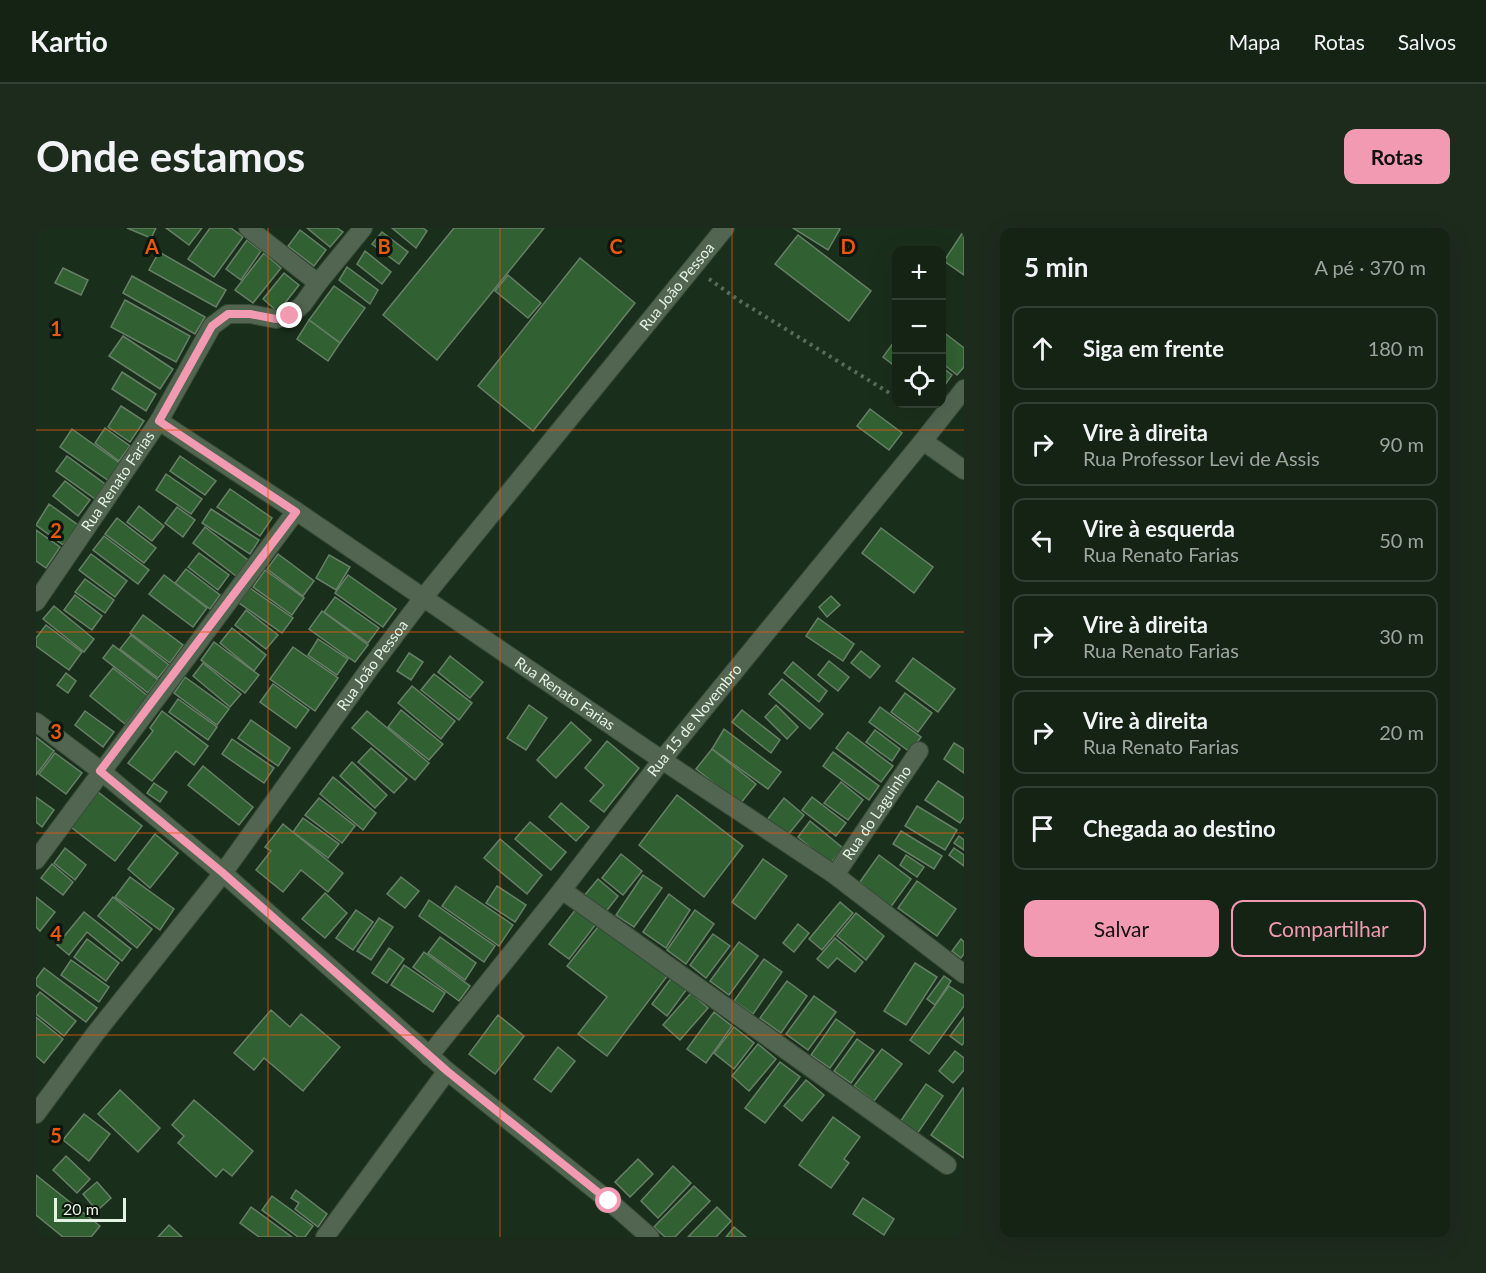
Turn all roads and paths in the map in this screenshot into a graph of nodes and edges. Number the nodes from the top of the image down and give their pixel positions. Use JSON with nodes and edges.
{"nodes":[{"id":1,"x":248,"y":228,"type":"edge"},
{"id":2,"x":363,"y":228,"type":"edge"},
{"id":3,"x":725,"y":228,"type":"edge"},
{"id":4,"x":694,"y":268,"type":"junction"},
{"id":5,"x":318,"y":283,"type":"junction"},
{"id":6,"x":964,"y":389,"type":"edge"},
{"id":7,"x":892,"y":394,"type":"edge"},
{"id":8,"x":159,"y":421,"type":"junction"},
{"id":9,"x":924,"y":441,"type":"junction"},
{"id":10,"x":964,"y":470,"type":"edge"},
{"id":11,"x":296,"y":512,"type":"junction"},
{"id":12,"x":423,"y":598,"type":"junction"},
{"id":13,"x":36,"y":602,"type":"edge"},
{"id":14,"x":36,"y":723,"type":"edge"},
{"id":15,"x":919,"y":751,"type":"dead end"},
{"id":16,"x":662,"y":760,"type":"junction"},
{"id":17,"x":100,"y":771,"type":"junction"},
{"id":18,"x":36,"y":860,"type":"edge"},
{"id":19,"x":223,"y":873,"type":"junction"},
{"id":20,"x":835,"y":875,"type":"junction"},
{"id":21,"x":562,"y":890,"type":"junction"},
{"id":22,"x":964,"y":974,"type":"edge"},
{"id":23,"x":429,"y":1056,"type":"junction"},
{"id":24,"x":447,"y":1071,"type":"junction"},
{"id":25,"x":36,"y":1114,"type":"edge"},
{"id":26,"x":947,"y":1165,"type":"dead end"},
{"id":27,"x":325,"y":1237,"type":"edge"},
{"id":28,"x":650,"y":1237,"type":"edge"}],
"edges":[{"from":1,"to":5,"type":"street"},
{"from":2,"to":5,"type":"street","name":"Rua Renato Farias"},
{"from":3,"to":4,"type":"street","name":"Rua João Pessoa"},
{"from":4,"to":7,"type":"path"},
{"from":4,"to":12,"type":"street","name":"Rua João Pessoa"},
{"from":5,"to":8,"type":"street","name":"Rua Renato Farias"},
{"from":6,"to":9,"type":"street","name":"Rua 15 de Novembro"},
{"from":8,"to":11,"type":"street","name":"Rua Renato Farias"},
{"from":8,"to":13,"type":"street","name":"Rua Renato Farias"},
{"from":9,"to":10,"type":"street"},
{"from":9,"to":16,"type":"street","name":"Rua 15 de Novembro"},
{"from":11,"to":12,"type":"street","name":"Rua Renato Farias"},
{"from":11,"to":17,"type":"street"},
{"from":12,"to":16,"type":"street","name":"Rua Renato Farias"},
{"from":12,"to":19,"type":"street","name":"Rua João Pessoa"},
{"from":14,"to":17,"type":"street"},
{"from":15,"to":20,"type":"street","name":"Rua do Laguinho"},
{"from":16,"to":20,"type":"street","name":"Rua Renato Farias"},
{"from":16,"to":21,"type":"street","name":"Rua 15 de Novembro"},
{"from":17,"to":18,"type":"street"},
{"from":17,"to":19,"type":"street"},
{"from":19,"to":23,"type":"street"},
{"from":19,"to":25,"type":"street","name":"Rua João Pessoa"},
{"from":20,"to":22,"type":"street","name":"Rua Renato Farias"},
{"from":21,"to":23,"type":"street","name":"Rua 15 de Novembro"},
{"from":21,"to":26,"type":"street"},
{"from":23,"to":24,"type":"street"},
{"from":24,"to":27,"type":"street"},
{"from":24,"to":28,"type":"street"}]}
